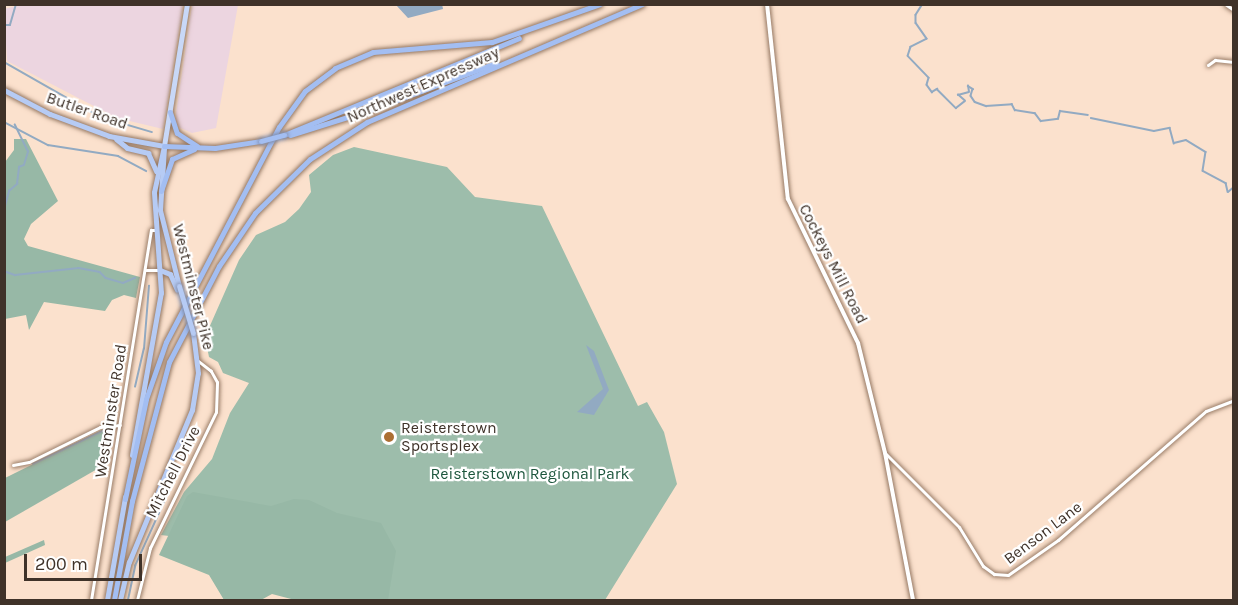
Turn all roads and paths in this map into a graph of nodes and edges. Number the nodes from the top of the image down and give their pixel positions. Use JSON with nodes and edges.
{"nodes":[{"id":1,"x":187,"y":4,"type":"edge"},
{"id":2,"x":600,"y":4,"type":"edge"},
{"id":3,"x":642,"y":4,"type":"edge"},
{"id":4,"x":767,"y":4,"type":"edge"},
{"id":5,"x":1225,"y":4,"type":"edge"},
{"id":6,"x":1233,"y":10,"type":"edge"},
{"id":7,"x":557,"y":22,"type":"junction"},
{"id":8,"x":526,"y":53,"type":"junction"},
{"id":9,"x":1233,"y":62,"type":"edge"},
{"id":10,"x":1208,"y":65,"type":"dead end"},
{"id":11,"x":4,"y":90,"type":"edge"},
{"id":12,"x":170,"y":112,"type":"junction"},
{"id":13,"x":284,"y":135,"type":"junction"},
{"id":14,"x":115,"y":138,"type":"junction"},
{"id":15,"x":164,"y":146,"type":"junction"},
{"id":16,"x":199,"y":147,"type":"junction"},
{"id":17,"x":161,"y":191,"type":"junction"},
{"id":18,"x":154,"y":192,"type":"junction"},
{"id":19,"x":154,"y":230,"type":"junction"},
{"id":20,"x":168,"y":249,"type":"junction"},
{"id":21,"x":170,"y":258,"type":"junction"},
{"id":22,"x":146,"y":270,"type":"junction"},
{"id":23,"x":160,"y":270,"type":"junction"},
{"id":24,"x":178,"y":288,"type":"junction"},
{"id":25,"x":198,"y":360,"type":"junction"},
{"id":26,"x":1233,"y":400,"type":"edge"},
{"id":27,"x":120,"y":425,"type":"junction"},
{"id":28,"x":885,"y":453,"type":"junction"},
{"id":29,"x":13,"y":465,"type":"dead end"},
{"id":30,"x":124,"y":500,"type":"junction"},
{"id":31,"x":91,"y":600,"type":"edge"},
{"id":32,"x":107,"y":600,"type":"edge"},
{"id":33,"x":114,"y":600,"type":"edge"},
{"id":34,"x":120,"y":600,"type":"edge"},
{"id":35,"x":136,"y":600,"type":"edge"},
{"id":36,"x":914,"y":600,"type":"edge"}],
"edges":[{"from":1,"to":12,"type":"main road","name":"Westminster Pike"},
{"from":2,"to":7,"type":"highway","name":"Northwest Expressway"},
{"from":3,"to":8,"type":"highway","name":"Northwest Expressway"},
{"from":4,"to":28,"type":"street","name":"Cockeys Mill Road"},
{"from":5,"to":6,"type":"street"},
{"from":7,"to":13,"type":"highway"},
{"from":7,"to":30,"type":"highway","name":"Northwest Expressway"},
{"from":8,"to":13,"type":"highway"},
{"from":8,"to":33,"type":"highway","name":"Northwest Expressway"},
{"from":9,"to":10,"type":"street"},
{"from":11,"to":14,"type":"highway","name":"Butler Road"},
{"from":12,"to":15,"type":"main road","name":"Westminster Pike"},
{"from":12,"to":16,"type":"highway"},
{"from":13,"to":16,"type":"highway","bridge":true},
{"from":14,"to":15,"type":"highway","name":"Butler Road"},
{"from":14,"to":18,"type":"highway"},
{"from":15,"to":16,"type":"highway"},
{"from":15,"to":17,"type":"highway","name":"Westminster Pike"},
{"from":15,"to":18,"type":"highway","name":"Westminster Pike"},
{"from":16,"to":17,"type":"highway"},
{"from":17,"to":20,"type":"highway","name":"Westminster Pike"},
{"from":18,"to":19,"type":"highway","name":"Westminster Pike"},
{"from":19,"to":20,"type":"highway"},
{"from":19,"to":22,"type":"street","name":"Westminster Road"},
{"from":19,"to":23,"type":"highway","name":"Westminster Pike"},
{"from":20,"to":21,"type":"highway","name":"Westminster Pike"},
{"from":21,"to":23,"type":"highway"},
{"from":21,"to":24,"type":"highway","name":"Westminster Pike"},
{"from":22,"to":23,"type":"street"},
{"from":22,"to":27,"type":"street","name":"Westminster Road"},
{"from":23,"to":24,"type":"highway"},
{"from":23,"to":30,"type":"highway","name":"Westminster Pike"},
{"from":24,"to":25,"type":"highway","name":"Westminster Pike","bridge":true},
{"from":25,"to":34,"type":"highway","name":"Westminster Pike"},
{"from":25,"to":35,"type":"street","name":"Mitchell Drive"},
{"from":26,"to":28,"type":"street","name":"Benson Lane"},
{"from":27,"to":29,"type":"street"},
{"from":27,"to":31,"type":"street","name":"Westminster Road"},
{"from":28,"to":36,"type":"street","name":"Cockeys Mill Road"},
{"from":30,"to":32,"type":"highway","name":"Westminster Pike"}]}
